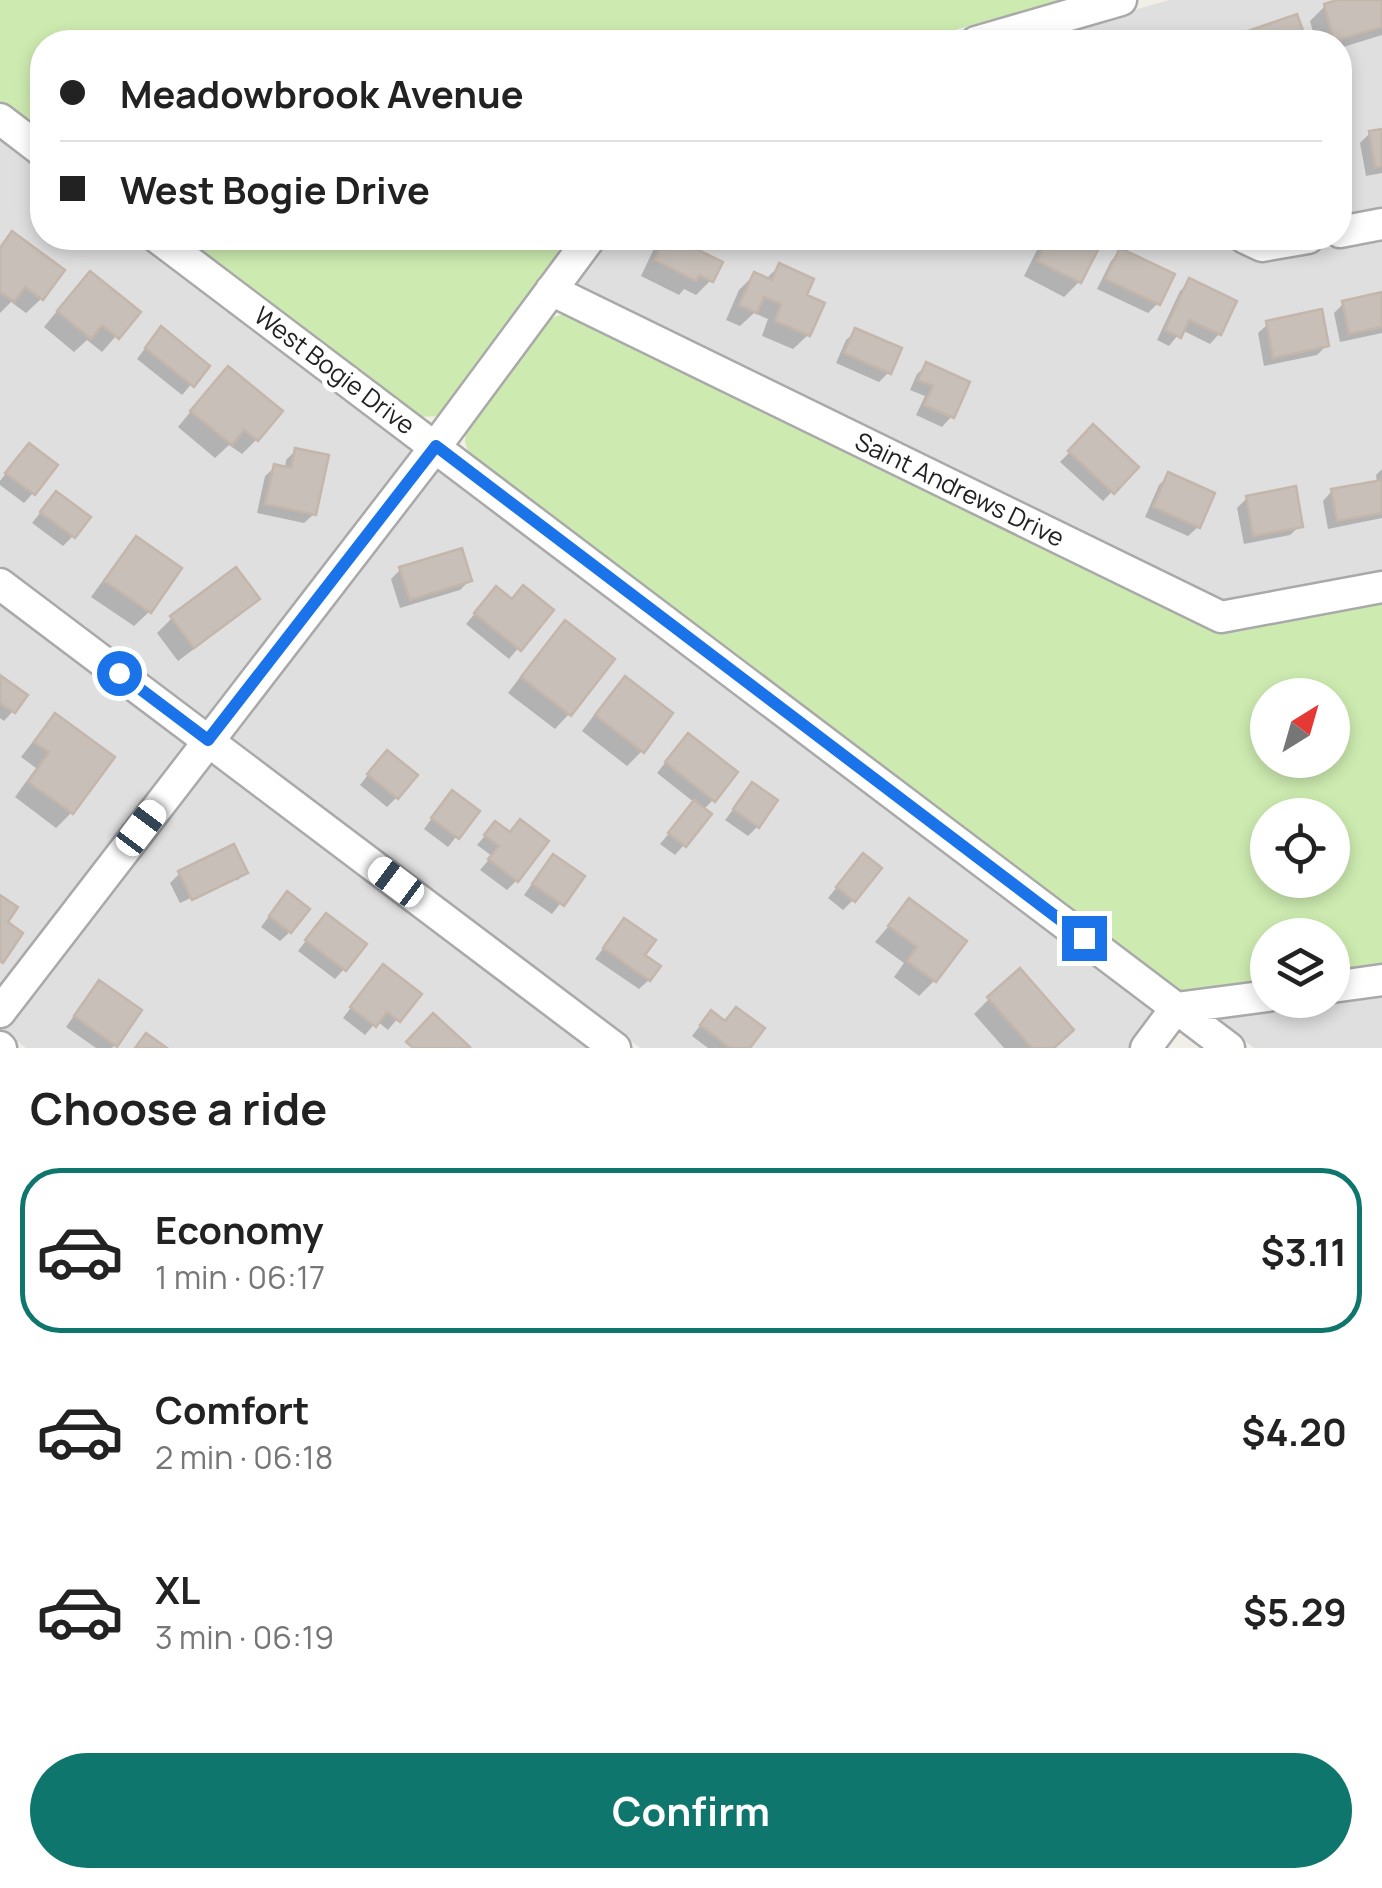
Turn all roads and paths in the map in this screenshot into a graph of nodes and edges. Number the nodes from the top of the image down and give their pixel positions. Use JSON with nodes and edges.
{"nodes":[{"id":1,"x":1120,"y":0,"type":"edge"},
{"id":2,"x":1017,"y":30,"type":"edge"},
{"id":3,"x":0,"y":120,"type":"edge"},
{"id":4,"x":30,"y":142,"type":"edge"},
{"id":5,"x":1382,"y":224,"type":"edge"},
{"id":6,"x":1352,"y":230,"type":"edge"},
{"id":7,"x":174,"y":250,"type":"edge"},
{"id":8,"x":581,"y":250,"type":"edge"},
{"id":9,"x":552,"y":290,"type":"junction"},
{"id":10,"x":436,"y":446,"type":"junction"},
{"id":11,"x":0,"y":584,"type":"edge"},
{"id":12,"x":1382,"y":587,"type":"edge"},
{"id":13,"x":208,"y":740,"type":"junction"},
{"id":14,"x":1382,"y":980,"type":"edge"},
{"id":15,"x":1350,"y":984,"type":"edge"},
{"id":16,"x":1250,"y":998,"type":"edge"},
{"id":17,"x":1176,"y":1008,"type":"junction"},
{"id":18,"x":0,"y":1012,"type":"edge"},
{"id":19,"x":615,"y":1048,"type":"edge"},
{"id":20,"x":1146,"y":1048,"type":"edge"},
{"id":21,"x":1229,"y":1048,"type":"edge"}],
"edges":[{"from":1,"to":2,"type":"street"},
{"from":3,"to":4,"type":"street"},
{"from":5,"to":6,"type":"street"},
{"from":7,"to":10,"type":"street","name":"West Bogie Drive"},
{"from":8,"to":9,"type":"street"},
{"from":9,"to":10,"type":"street"},
{"from":9,"to":12,"type":"street","name":"Saint Andrews Drive"},
{"from":10,"to":13,"type":"street"},
{"from":10,"to":17,"type":"street","name":"West Bogie Drive"},
{"from":11,"to":13,"type":"street"},
{"from":13,"to":18,"type":"street"},
{"from":13,"to":19,"type":"street"},
{"from":14,"to":15,"type":"street"},
{"from":16,"to":17,"type":"street"},
{"from":17,"to":20,"type":"street"},
{"from":17,"to":21,"type":"street","name":"West Bogie Drive"}]}
